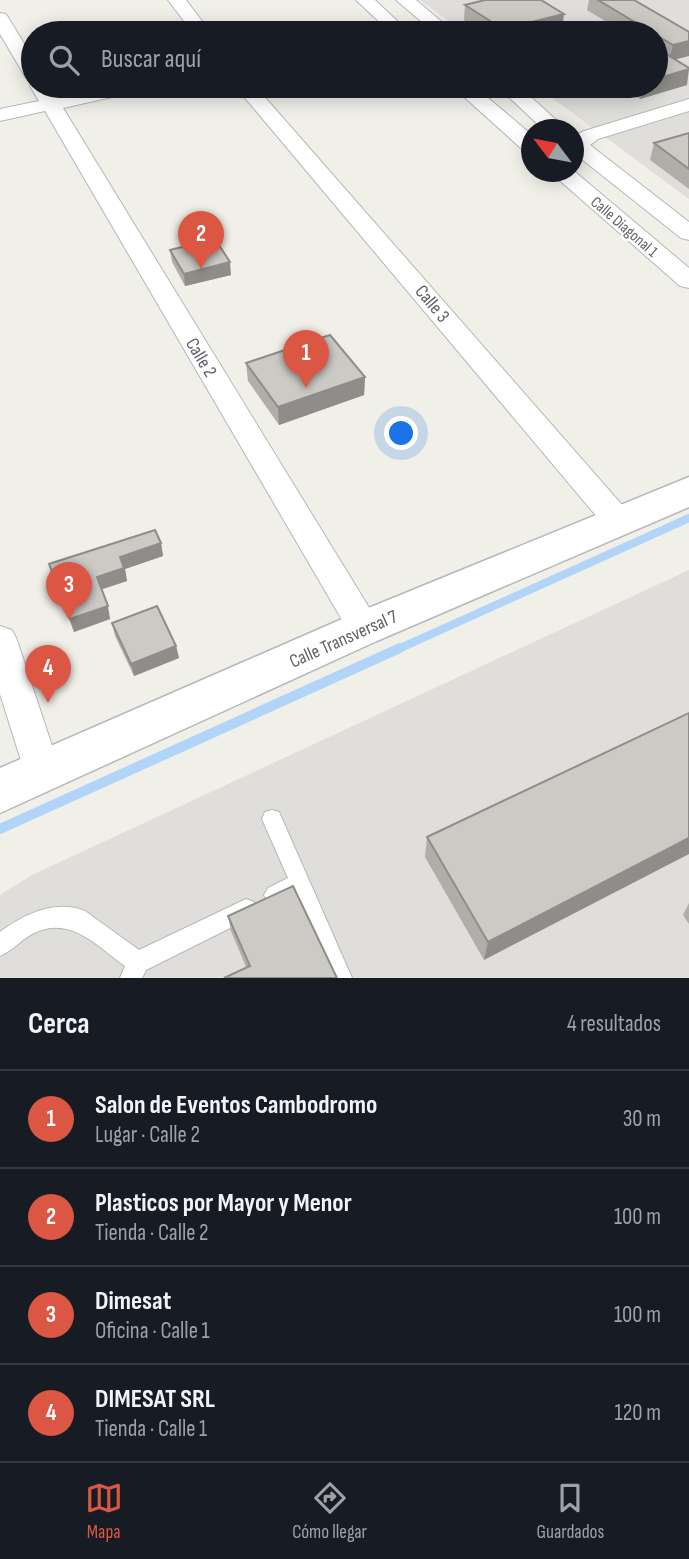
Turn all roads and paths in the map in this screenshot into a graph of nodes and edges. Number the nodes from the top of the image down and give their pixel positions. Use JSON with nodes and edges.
{"nodes":[{"id":1,"x":177,"y":0,"type":"edge"},
{"id":2,"x":365,"y":0,"type":"edge"},
{"id":3,"x":405,"y":0,"type":"edge"},
{"id":4,"x":0,"y":18,"type":"edge"},
{"id":5,"x":193,"y":21,"type":"edge"},
{"id":6,"x":384,"y":21,"type":"edge"},
{"id":7,"x":431,"y":21,"type":"edge"},
{"id":8,"x":21,"y":54,"type":"edge"},
{"id":9,"x":39,"y":98,"type":"edge"},
{"id":10,"x":48,"y":98,"type":"edge"},
{"id":11,"x":255,"y":98,"type":"edge"},
{"id":12,"x":476,"y":98,"type":"edge"},
{"id":13,"x":520,"y":98,"type":"edge"},
{"id":14,"x":689,"y":105,"type":"edge"},
{"id":15,"x":0,"y":115,"type":"edge"},
{"id":16,"x":544,"y":119,"type":"edge"},
{"id":17,"x":521,"y":137,"type":"edge"},
{"id":18,"x":584,"y":139,"type":"edge"},
{"id":19,"x":584,"y":152,"type":"edge"},
{"id":20,"x":573,"y":182,"type":"edge"},
{"id":21,"x":689,"y":233,"type":"edge"},
{"id":22,"x":689,"y":281,"type":"edge"},
{"id":23,"x":689,"y":491,"type":"edge"},
{"id":24,"x":618,"y":522,"type":"junction"},
{"id":25,"x":364,"y":628,"type":"junction"},
{"id":26,"x":0,"y":640,"type":"edge"},
{"id":27,"x":43,"y":773,"type":"junction"},
{"id":28,"x":0,"y":791,"type":"edge"},
{"id":29,"x":272,"y":819,"type":"dead end"},
{"id":30,"x":301,"y":883,"type":"junction"},
{"id":31,"x":0,"y":945,"type":"edge"},
{"id":32,"x":135,"y":970,"type":"edge"},
{"id":33,"x":341,"y":978,"type":"edge"}],
"edges":[{"from":1,"to":5,"type":"street"},
{"from":2,"to":6,"type":"street"},
{"from":3,"to":7,"type":"street"},
{"from":4,"to":8,"type":"street"},
{"from":9,"to":15,"type":"street"},
{"from":10,"to":25,"type":"street","name":"Calle 2"},
{"from":11,"to":24,"type":"street","name":"Calle 3"},
{"from":12,"to":17,"type":"street"},
{"from":13,"to":16,"type":"street"},
{"from":14,"to":18,"type":"street"},
{"from":19,"to":21,"type":"street","name":"Calle Diagonal 1"},
{"from":20,"to":22,"type":"street","name":"Calle Diagonal 1"},
{"from":23,"to":24,"type":"street","name":"Calle Transversal 7"},
{"from":24,"to":25,"type":"street","name":"Calle Transversal 7"},
{"from":25,"to":27,"type":"street","name":"Calle Transversal 7"},
{"from":26,"to":27,"type":"street"},
{"from":27,"to":28,"type":"street","name":"Calle Transversal 7"},
{"from":29,"to":30,"type":"lane"},
{"from":30,"to":32,"type":"lane"},
{"from":30,"to":33,"type":"lane"},
{"from":31,"to":32,"type":"lane"}]}
